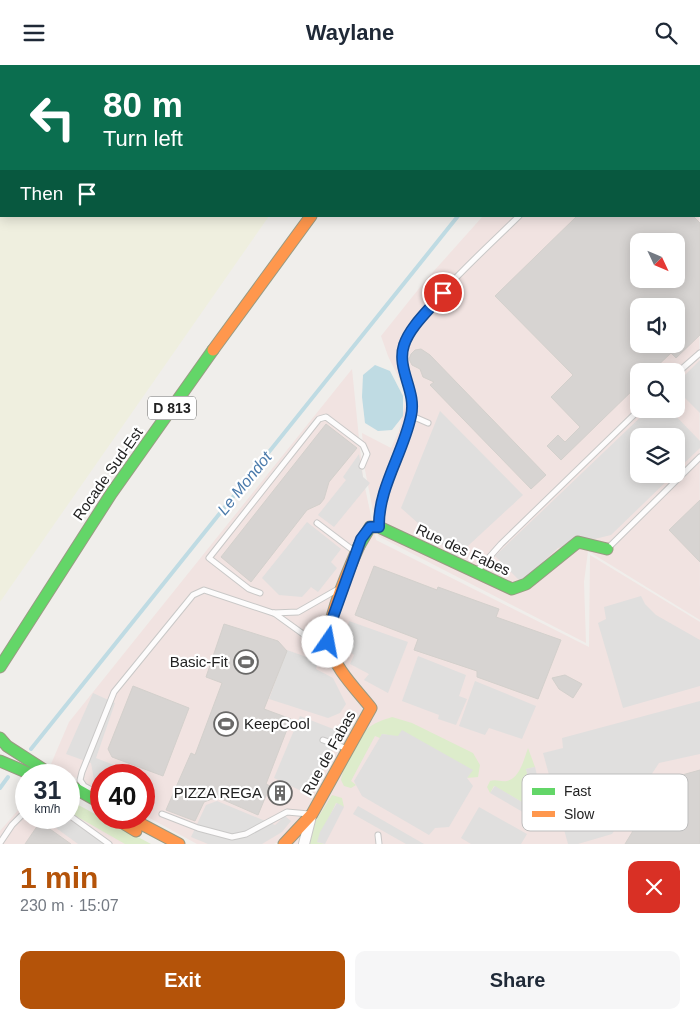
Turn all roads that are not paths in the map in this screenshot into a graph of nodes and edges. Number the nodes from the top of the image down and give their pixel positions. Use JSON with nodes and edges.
{"nodes":[{"id":1,"x":310,"y":217,"type":"edge"},
{"id":2,"x":518,"y":217,"type":"edge"},
{"id":3,"x":700,"y":353,"type":"edge"},
{"id":4,"x":685,"y":366,"type":"edge"},
{"id":5,"x":412,"y":416,"type":"junction"},
{"id":6,"x":631,"y":418,"type":"edge"},
{"id":7,"x":428,"y":423,"type":"dead end"},
{"id":8,"x":700,"y":457,"type":"edge"},
{"id":9,"x":362,"y":466,"type":"dead end"},
{"id":10,"x":318,"y":523,"type":"dead end"},
{"id":11,"x":379,"y":527,"type":"junction"},
{"id":12,"x":607,"y":549,"type":"joint"},
{"id":13,"x":357,"y":553,"type":"junction"},
{"id":14,"x":475,"y":573,"type":"junction"},
{"id":15,"x":344,"y":586,"type":"junction"},
{"id":16,"x":260,"y":593,"type":"dead end"},
{"id":17,"x":37,"y":604,"type":"junction"},
{"id":18,"x":273,"y":613,"type":"junction"},
{"id":19,"x":0,"y":648,"type":"edge"},
{"id":20,"x":334,"y":657,"type":"junction"},
{"id":21,"x":0,"y":667,"type":"edge"},
{"id":22,"x":0,"y":738,"type":"edge"},
{"id":23,"x":323,"y":740,"type":"dead end"},
{"id":24,"x":348,"y":749,"type":"junction"},
{"id":25,"x":0,"y":761,"type":"edge"},
{"id":26,"x":35,"y":764,"type":"edge"},
{"id":27,"x":15,"y":767,"type":"edge"},
{"id":28,"x":90,"y":789,"type":"edge"},
{"id":29,"x":162,"y":814,"type":"dead end"},
{"id":30,"x":312,"y":814,"type":"junction"},
{"id":31,"x":15,"y":822,"type":"edge"},
{"id":32,"x":80,"y":823,"type":"edge"},
{"id":33,"x":155,"y":827,"type":"edge"},
{"id":34,"x":134,"y":829,"type":"edge"},
{"id":35,"x":151,"y":829,"type":"edge"},
{"id":36,"x":378,"y":835,"type":"dead end"},
{"id":37,"x":0,"y":843,"type":"edge"},
{"id":38,"x":109,"y":844,"type":"edge"},
{"id":39,"x":160,"y":844,"type":"edge"},
{"id":40,"x":180,"y":844,"type":"edge"},
{"id":41,"x":284,"y":844,"type":"edge"},
{"id":42,"x":304,"y":844,"type":"edge"},
{"id":43,"x":379,"y":844,"type":"edge"}],
"edges":[{"from":1,"to":17,"type":"main road","name":"Rocade Sud-Est","number":"D 813"},
{"from":2,"to":5,"type":"lane"},
{"from":3,"to":4,"type":"lane"},
{"from":5,"to":7,"type":"lane"},
{"from":5,"to":11,"type":"lane"},
{"from":6,"to":14,"type":"lane"},
{"from":8,"to":12,"type":"lane"},
{"from":9,"to":16,"type":"lane"},
{"from":10,"to":13,"type":"lane"},
{"from":11,"to":13,"type":"main road","name":"Rue de Fabas"},
{"from":11,"to":14,"type":"main road","name":"Rue des Fabes"},
{"from":12,"to":14,"type":"main road","name":"Rue des Fabes"},
{"from":13,"to":15,"type":"main road","name":"Rue de Fabas"},
{"from":15,"to":18,"type":"lane"},
{"from":15,"to":20,"type":"main road","name":"Rue de Fabas"},
{"from":17,"to":19,"type":"main road","name":"Rocade Sud-Est","number":"D 813"},
{"from":17,"to":21,"type":"main road","name":"Rocade Sud-Est","number":"D 813"},
{"from":18,"to":20,"type":"lane"},
{"from":18,"to":28,"type":"lane"},
{"from":20,"to":24,"type":"main road","name":"Rue de Fabas"},
{"from":22,"to":26,"type":"main road"},
{"from":23,"to":24,"type":"lane"},
{"from":24,"to":30,"type":"main road","name":"Rue de Fabas"},
{"from":25,"to":27,"type":"main road"},
{"from":29,"to":30,"type":"lane"},
{"from":30,"to":41,"type":"main road","name":"Rue de Fabas"},
{"from":30,"to":42,"type":"street","name":"Rue de Fabas"},
{"from":31,"to":37,"type":"lane"},
{"from":32,"to":38,"type":"lane"},
{"from":33,"to":40,"type":"lane"},
{"from":34,"to":39,"type":"main road"},
{"from":35,"to":40,"type":"main road"},
{"from":36,"to":43,"type":"lane"}]}
